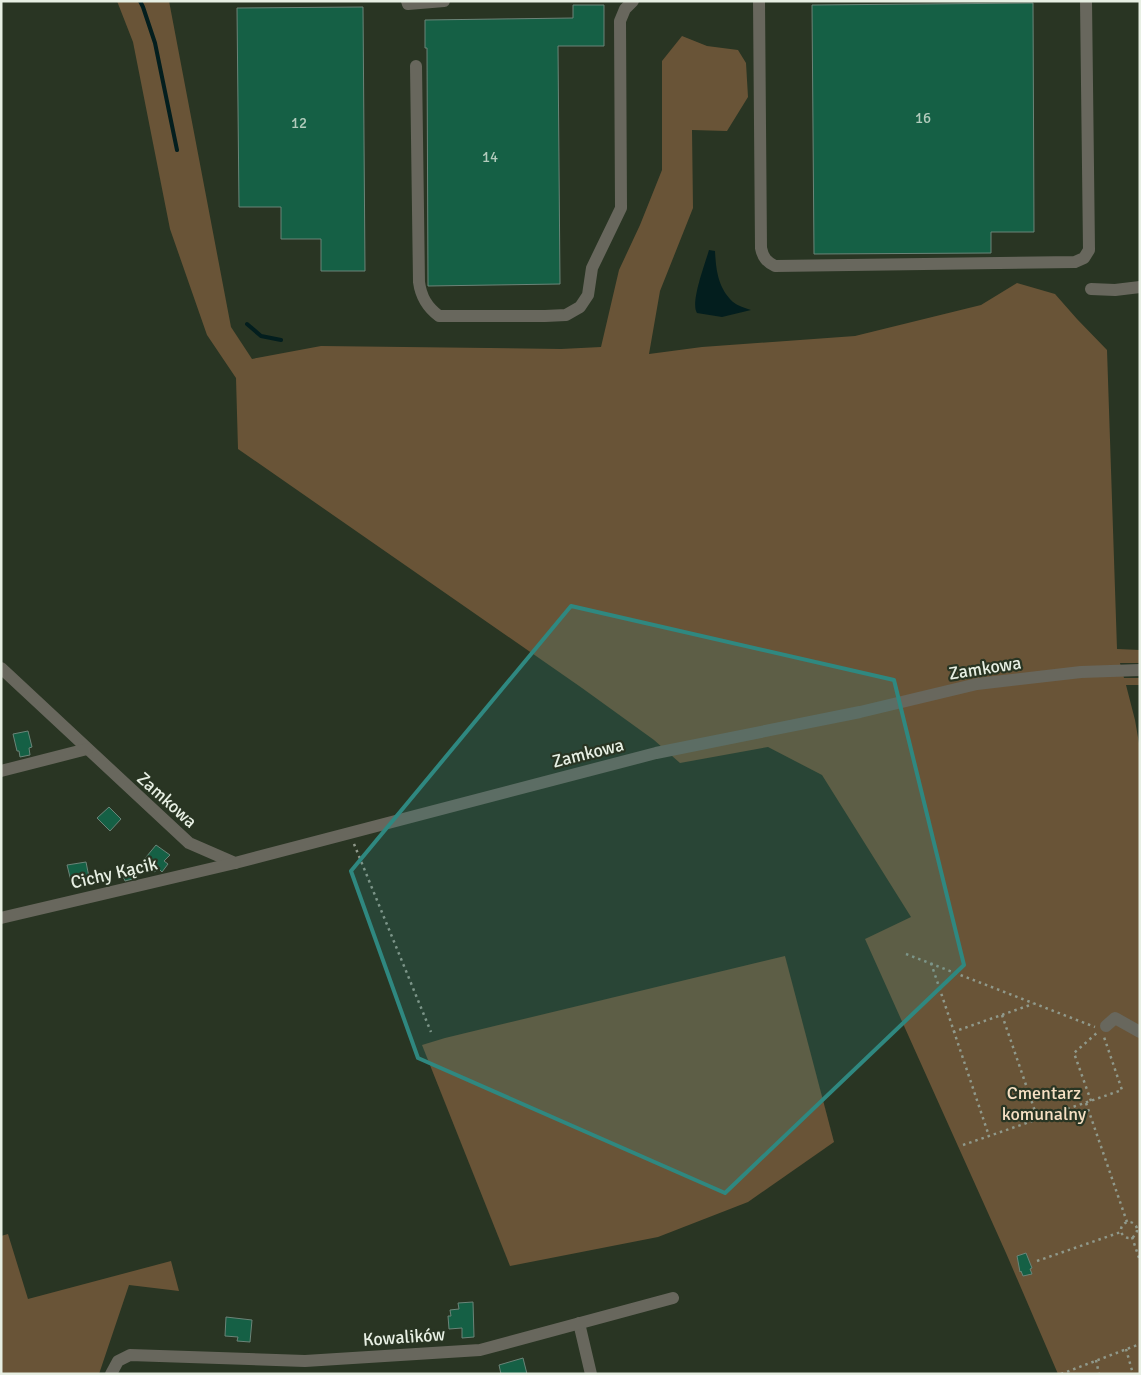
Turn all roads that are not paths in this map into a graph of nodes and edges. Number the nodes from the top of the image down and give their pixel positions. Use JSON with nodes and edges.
{"nodes":[{"id":1,"x":408,"y":1,"type":"edge"},
{"id":2,"x":444,"y":1,"type":"edge"},
{"id":3,"x":633,"y":1,"type":"edge"},
{"id":4,"x":759,"y":1,"type":"edge"},
{"id":5,"x":1086,"y":1,"type":"edge"},
{"id":6,"x":416,"y":66,"type":"dead end"},
{"id":7,"x":1140,"y":288,"type":"edge"},
{"id":8,"x":1091,"y":289,"type":"dead end"},
{"id":9,"x":1,"y":668,"type":"edge"},
{"id":10,"x":1140,"y":670,"type":"edge"},
{"id":11,"x":87,"y":750,"type":"junction"},
{"id":12,"x":1,"y":771,"type":"edge"},
{"id":13,"x":235,"y":863,"type":"junction"},
{"id":14,"x":1,"y":918,"type":"edge"},
{"id":15,"x":1103,"y":1027,"type":"road end"},
{"id":16,"x":1140,"y":1032,"type":"edge"},
{"id":17,"x":674,"y":1298,"type":"dead end"},
{"id":18,"x":579,"y":1323,"type":"junction"},
{"id":19,"x":112,"y":1374,"type":"edge"},
{"id":20,"x":591,"y":1374,"type":"edge"}],
"edges":[{"from":1,"to":2,"type":"street"},
{"from":3,"to":6,"type":"street"},
{"from":4,"to":5,"type":"street"},
{"from":7,"to":8,"type":"street"},
{"from":9,"to":11,"type":"street","name":"Zamkowa"},
{"from":10,"to":13,"type":"street","name":"Zamkowa"},
{"from":11,"to":12,"type":"street"},
{"from":11,"to":13,"type":"street","name":"Zamkowa"},
{"from":13,"to":14,"type":"street","name":"Cichy Kącik"},
{"from":15,"to":16,"type":"street"},
{"from":17,"to":18,"type":"street","name":"Kowalików"},
{"from":18,"to":19,"type":"street","name":"Kowalików"},
{"from":18,"to":20,"type":"street"}]}
